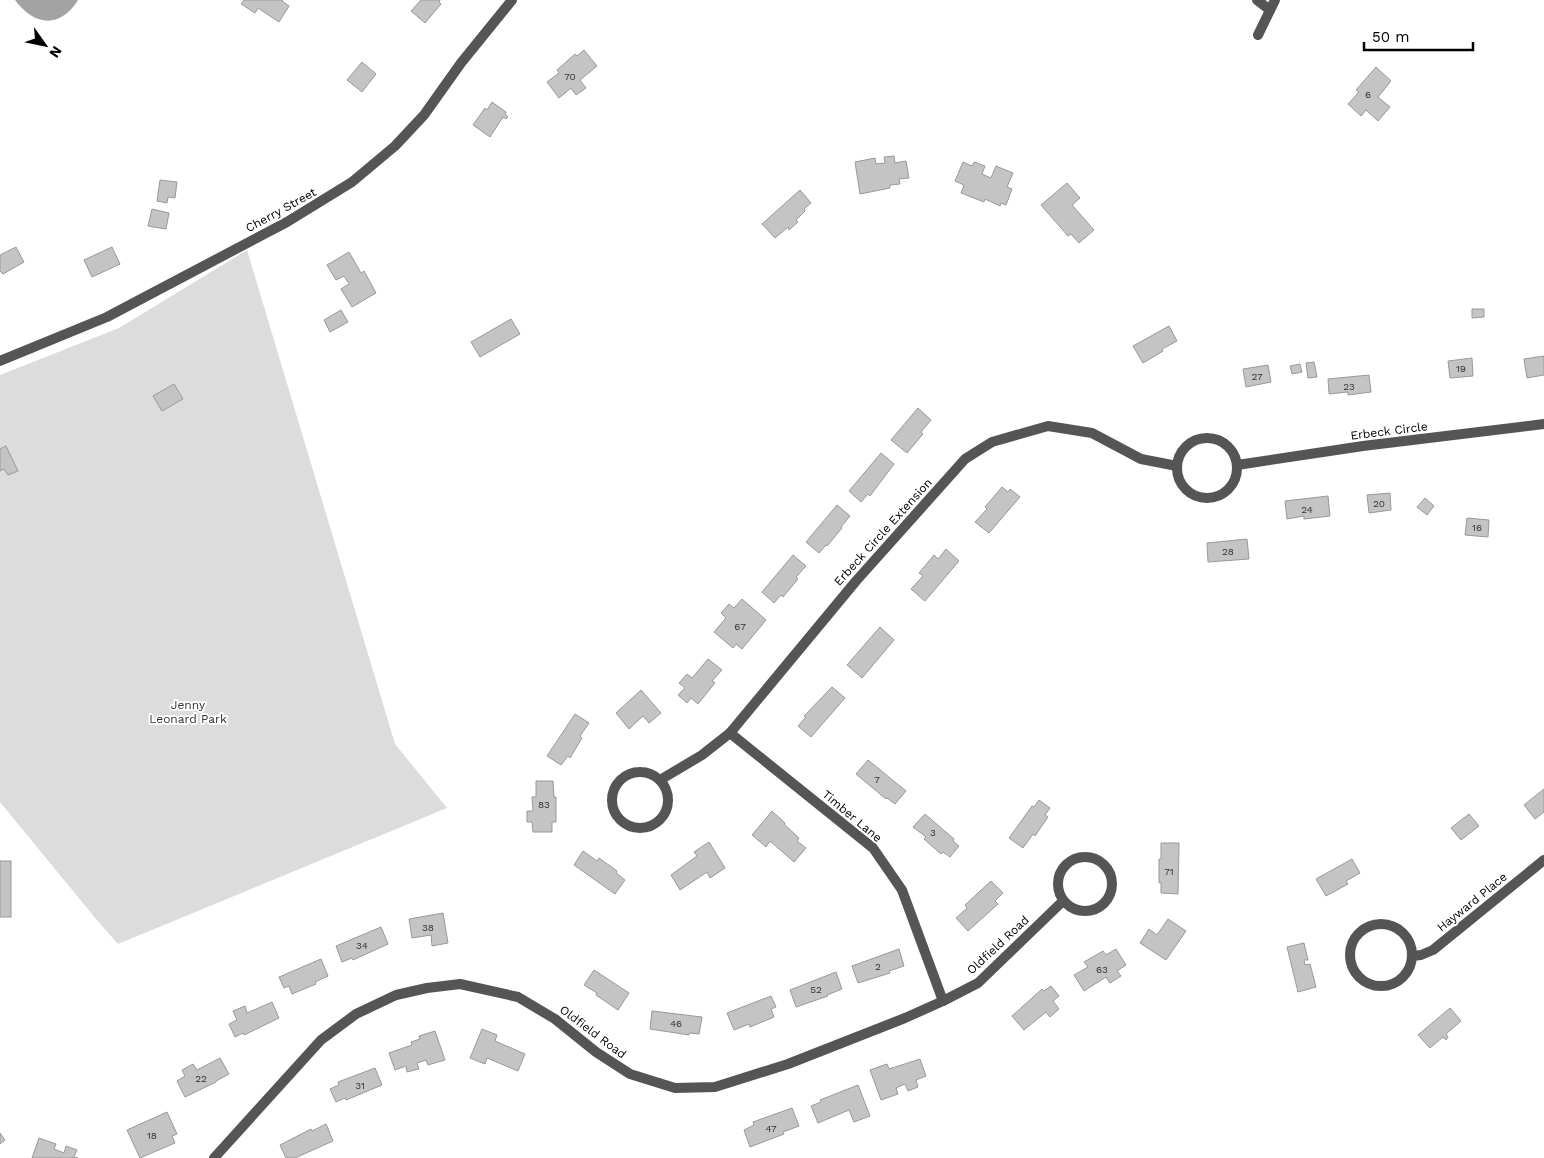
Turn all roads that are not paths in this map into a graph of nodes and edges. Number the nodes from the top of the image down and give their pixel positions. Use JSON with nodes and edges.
{"nodes":[{"id":1,"x":512,"y":0,"type":"edge"},
{"id":2,"x":1257,"y":0,"type":"edge"},
{"id":3,"x":1274,"y":0,"type":"edge"},
{"id":4,"x":1270,"y":10,"type":"junction"},
{"id":5,"x":1258,"y":35,"type":"dead end"},
{"id":6,"x":0,"y":361,"type":"edge"},
{"id":7,"x":1544,"y":424,"type":"edge"},
{"id":8,"x":1237,"y":465,"type":"junction"},
{"id":9,"x":1177,"y":466,"type":"junction"},
{"id":10,"x":730,"y":733,"type":"junction"},
{"id":11,"x":660,"y":780,"type":"junction"},
{"id":12,"x":1544,"y":860,"type":"edge"},
{"id":13,"x":1064,"y":901,"type":"junction"},
{"id":14,"x":1412,"y":956,"type":"junction"},
{"id":15,"x":943,"y":1001,"type":"junction"},
{"id":16,"x":214,"y":1158,"type":"edge"}],
"edges":[{"from":1,"to":6,"type":"street","name":"Cherry Street"},
{"from":2,"to":4,"type":"street"},
{"from":3,"to":4,"type":"street"},
{"from":4,"to":5,"type":"street"},
{"from":7,"to":8,"type":"street","name":"Erbeck Circle"},
{"from":8,"to":9,"type":"street"},
{"from":8,"to":9,"type":"street"},
{"from":9,"to":10,"type":"street","name":"Erbeck Circle Extension"},
{"from":10,"to":11,"type":"street","name":"Erbeck Circle Extension"},
{"from":10,"to":15,"type":"street","name":"Timber Lane"},
{"from":11,"to":11,"type":"street"},
{"from":12,"to":14,"type":"street","name":"Hayward Place"},
{"from":13,"to":13,"type":"street"},
{"from":13,"to":15,"type":"street","name":"Oldfield Road"},
{"from":14,"to":14,"type":"street"},
{"from":15,"to":16,"type":"street","name":"Oldfield Road"}]}
